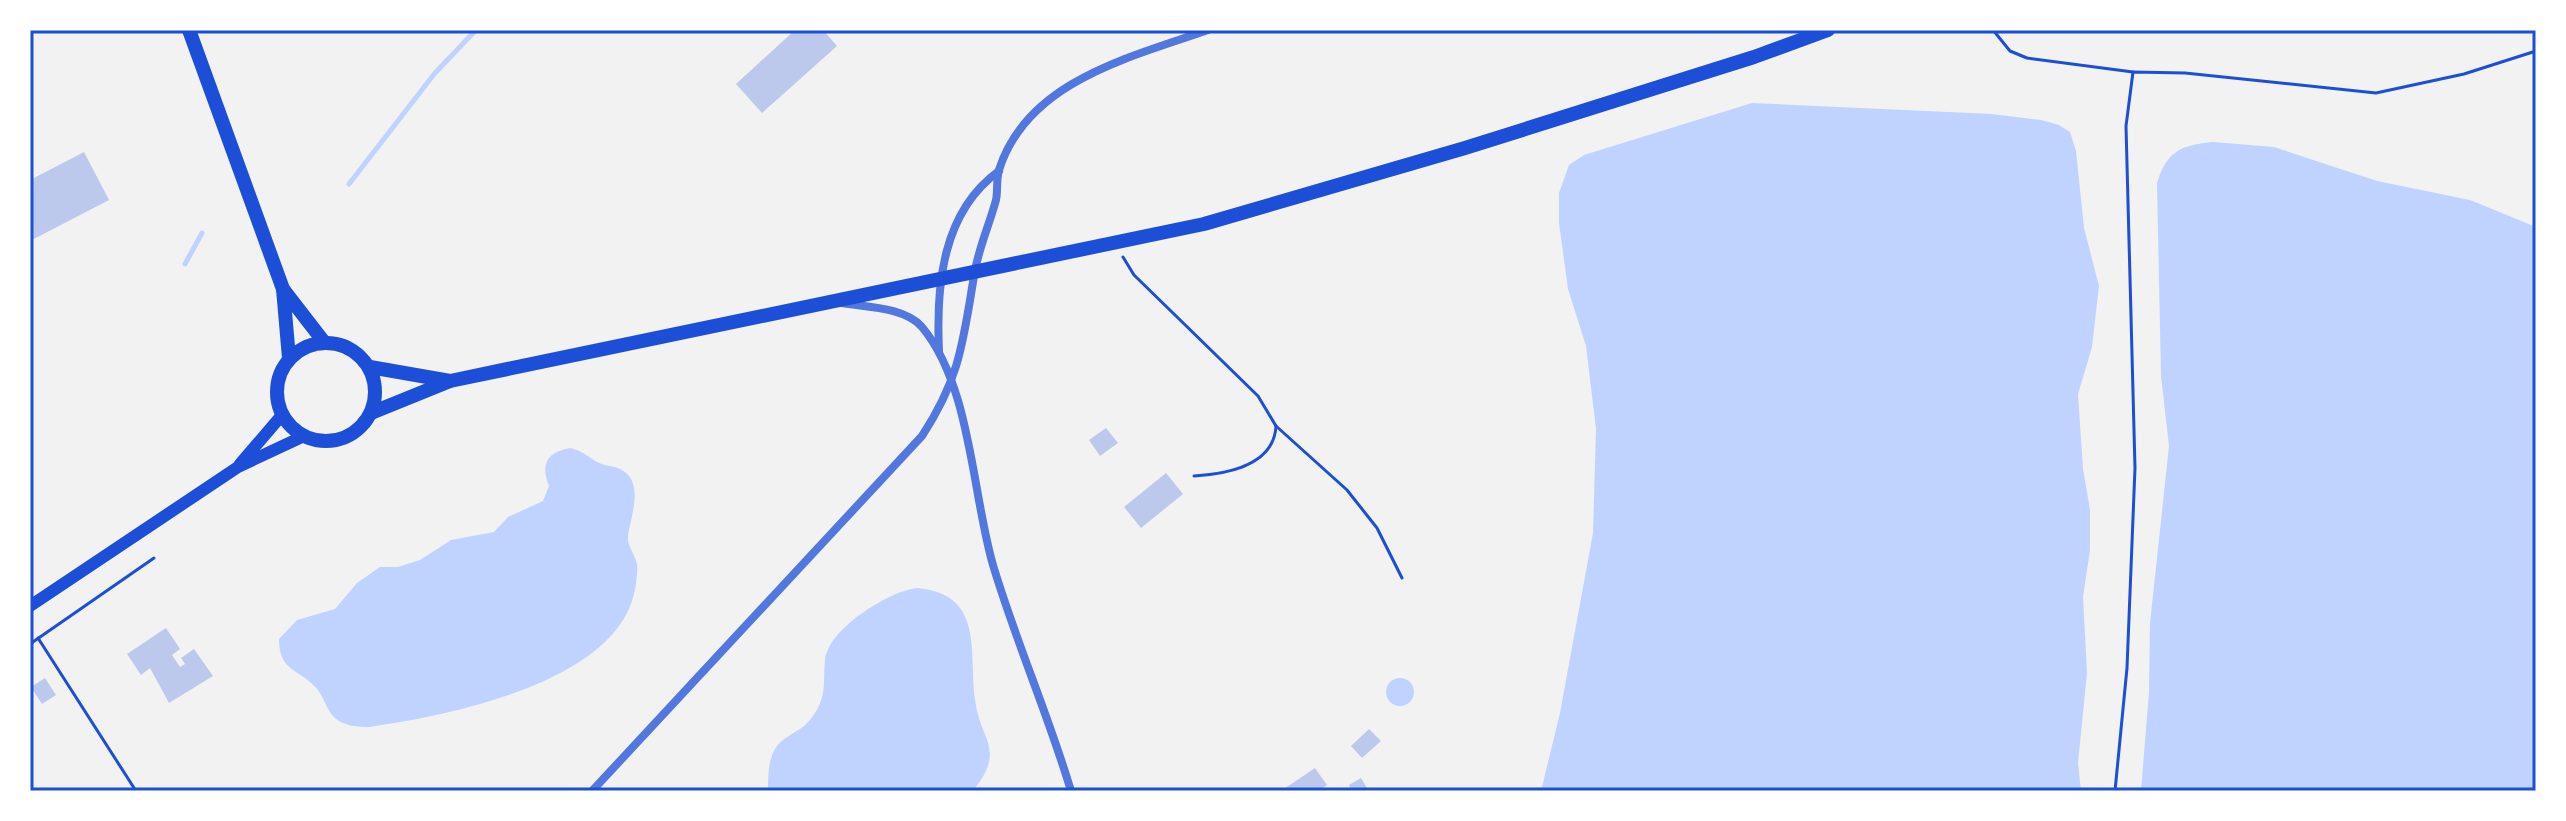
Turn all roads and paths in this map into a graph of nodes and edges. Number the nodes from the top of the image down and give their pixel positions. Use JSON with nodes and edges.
{"nodes":[{"id":1,"x":189,"y":30,"type":"edge"},
{"id":2,"x":1208,"y":30,"type":"edge"},
{"id":3,"x":1828,"y":30,"type":"edge"},
{"id":4,"x":1993,"y":30,"type":"edge"},
{"id":5,"x":2536,"y":51,"type":"edge"},
{"id":6,"x":2133,"y":72,"type":"junction"},
{"id":7,"x":999,"y":171,"type":"junction"},
{"id":8,"x":1114,"y":244,"type":"junction"},
{"id":9,"x":974,"y":274,"type":"junction"},
{"id":10,"x":941,"y":281,"type":"junction"},
{"id":11,"x":283,"y":289,"type":"junction"},
{"id":12,"x":837,"y":302,"type":"junction"},
{"id":13,"x":324,"y":342,"type":"junction"},
{"id":14,"x":939,"y":352,"type":"junction"},
{"id":15,"x":289,"y":358,"type":"junction"},
{"id":16,"x":370,"y":367,"type":"junction"},
{"id":17,"x":450,"y":381,"type":"junction"},
{"id":18,"x":952,"y":385,"type":"junction"},
{"id":19,"x":371,"y":413,"type":"junction"},
{"id":20,"x":282,"y":415,"type":"junction"},
{"id":21,"x":1276,"y":426,"type":"junction"},
{"id":22,"x":304,"y":436,"type":"junction"},
{"id":23,"x":238,"y":467,"type":"junction"},
{"id":24,"x":1194,"y":476,"type":"dead end"},
{"id":25,"x":154,"y":558,"type":"dead end"},
{"id":26,"x":1402,"y":578,"type":"dead end"},
{"id":27,"x":30,"y":606,"type":"edge"},
{"id":28,"x":38,"y":638,"type":"junction"},
{"id":29,"x":30,"y":644,"type":"edge"},
{"id":30,"x":136,"y":791,"type":"edge"},
{"id":31,"x":592,"y":791,"type":"edge"},
{"id":32,"x":1071,"y":791,"type":"edge"},
{"id":33,"x":2115,"y":791,"type":"edge"}],
"edges":[{"from":1,"to":11,"type":"main road"},
{"from":2,"to":7,"type":"street"},
{"from":3,"to":8,"type":"main road"},
{"from":4,"to":6,"type":"path"},
{"from":5,"to":6,"type":"path"},
{"from":6,"to":33,"type":"path"},
{"from":7,"to":9,"type":"street"},
{"from":7,"to":10,"type":"street"},
{"from":8,"to":9,"type":"main road"},
{"from":8,"to":21,"type":"path"},
{"from":9,"to":10,"type":"main road"},
{"from":9,"to":18,"type":"street"},
{"from":10,"to":12,"type":"main road"},
{"from":10,"to":14,"type":"street"},
{"from":11,"to":13,"type":"main road"},
{"from":11,"to":15,"type":"main road"},
{"from":12,"to":14,"type":"street"},
{"from":12,"to":17,"type":"main road"},
{"from":13,"to":15,"type":"main road"},
{"from":13,"to":16,"type":"main road"},
{"from":14,"to":18,"type":"street"},
{"from":15,"to":20,"type":"main road"},
{"from":16,"to":17,"type":"main road"},
{"from":16,"to":19,"type":"main road"},
{"from":17,"to":19,"type":"main road"},
{"from":18,"to":31,"type":"street"},
{"from":18,"to":32,"type":"street"},
{"from":19,"to":22,"type":"main road"},
{"from":20,"to":22,"type":"main road"},
{"from":20,"to":23,"type":"main road"},
{"from":21,"to":24,"type":"path"},
{"from":21,"to":26,"type":"path"},
{"from":22,"to":23,"type":"main road"},
{"from":23,"to":27,"type":"main road"},
{"from":25,"to":28,"type":"path"},
{"from":28,"to":29,"type":"path"},
{"from":28,"to":30,"type":"path"}]}
